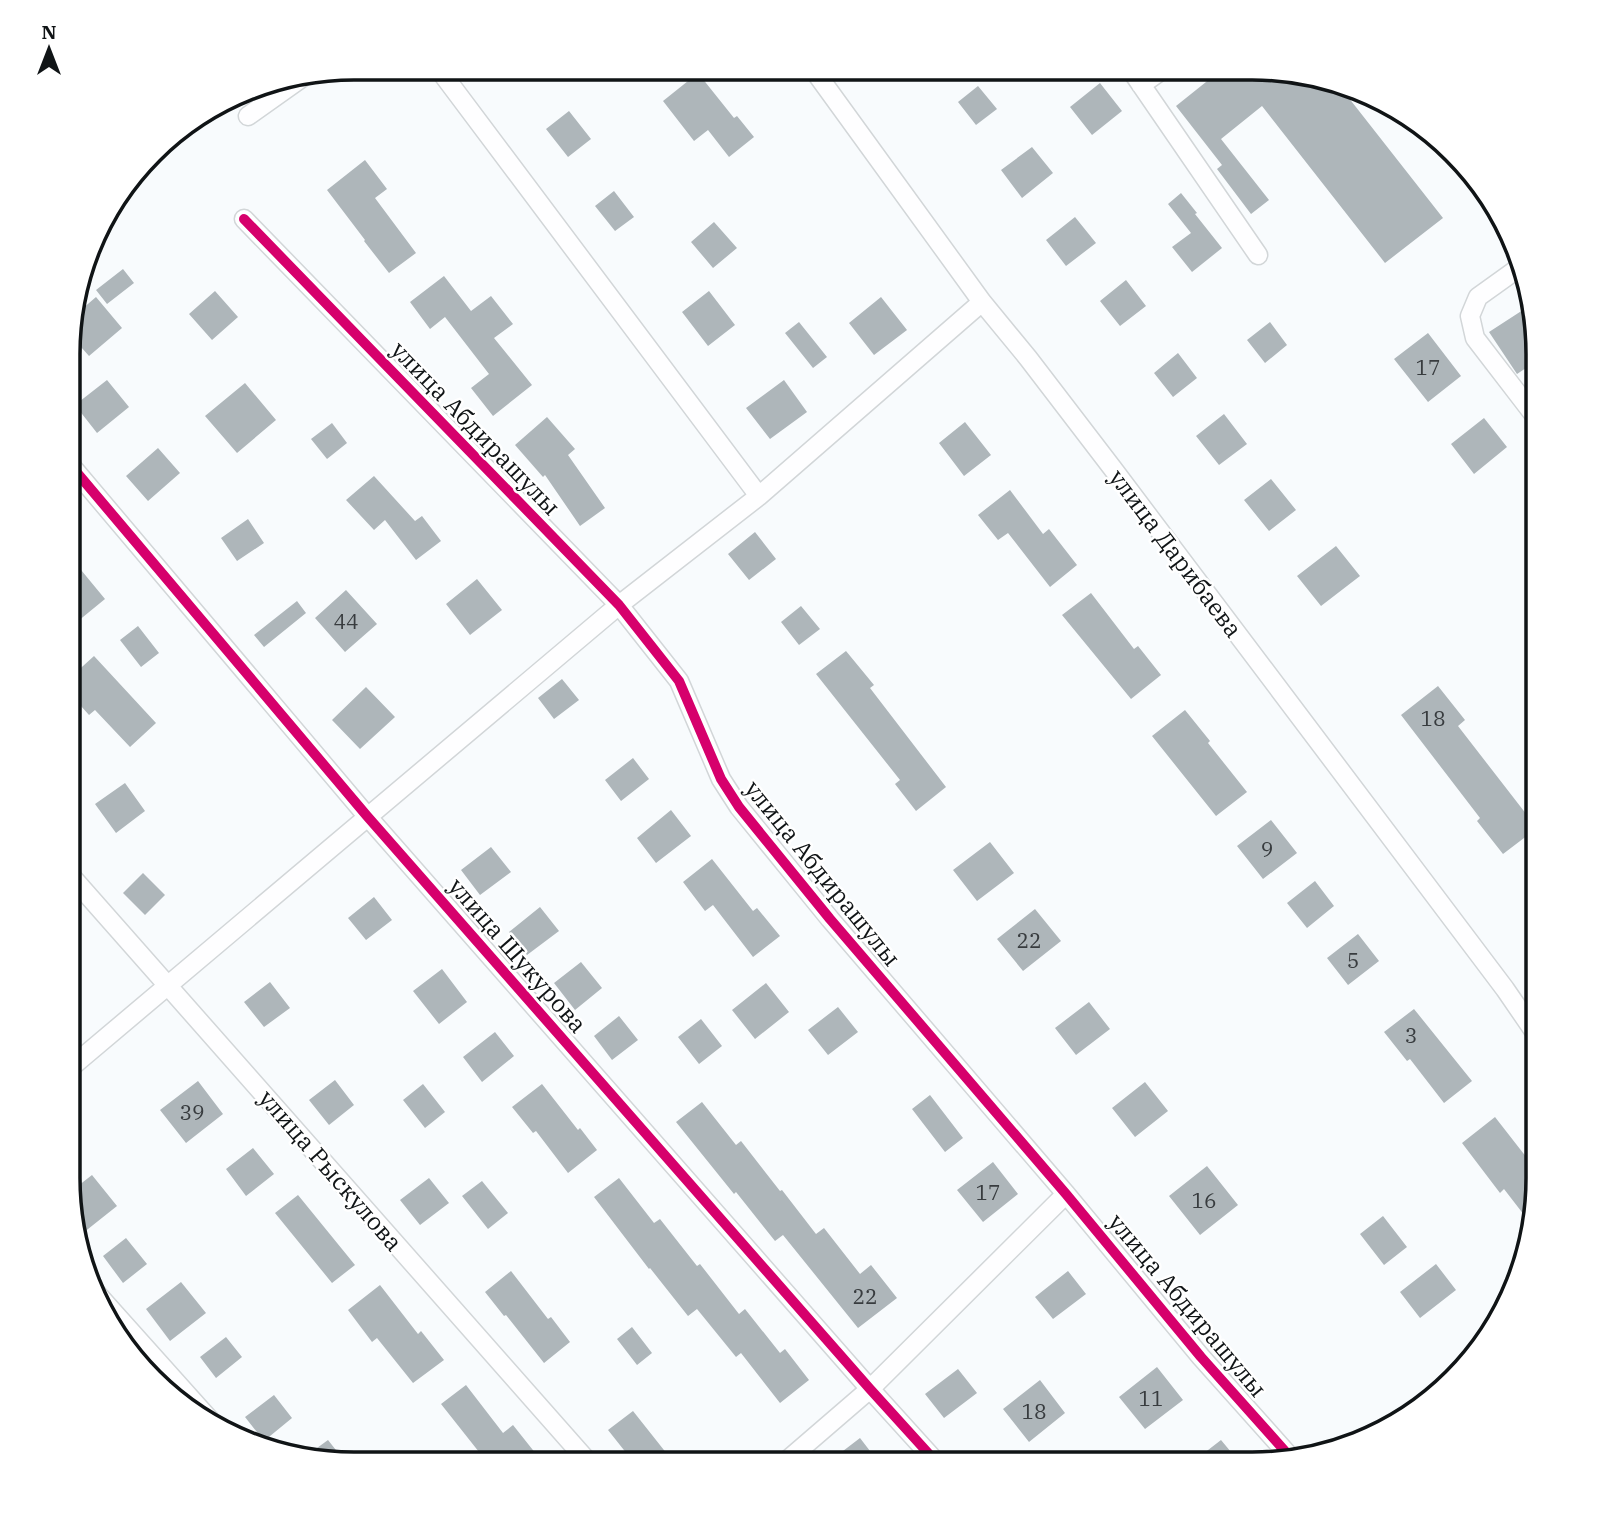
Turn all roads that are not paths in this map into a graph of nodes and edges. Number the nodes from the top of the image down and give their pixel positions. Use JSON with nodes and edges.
{"nodes":[{"id":1,"x":447,"y":80,"type":"edge"},
{"id":2,"x":821,"y":80,"type":"edge"},
{"id":3,"x":1138,"y":80,"type":"edge"},
{"id":4,"x":1148,"y":80,"type":"edge"},
{"id":5,"x":1141,"y":85,"type":"junction"},
{"id":6,"x":285,"y":90,"type":"edge"},
{"id":7,"x":248,"y":116,"type":"dead end"},
{"id":8,"x":244,"y":219,"type":"dead end"},
{"id":9,"x":1258,"y":255,"type":"dead end"},
{"id":10,"x":1513,"y":272,"type":"edge"},
{"id":11,"x":982,"y":302,"type":"junction"},
{"id":12,"x":1526,"y":405,"type":"edge"},
{"id":13,"x":80,"y":476,"type":"edge"},
{"id":14,"x":759,"y":496,"type":"junction"},
{"id":15,"x":619,"y":605,"type":"junction"},
{"id":16,"x":367,"y":816,"type":"junction"},
{"id":17,"x":80,"y":886,"type":"edge"},
{"id":18,"x":168,"y":985,"type":"junction"},
{"id":19,"x":1526,"y":1020,"type":"edge"},
{"id":20,"x":80,"y":1059,"type":"edge"},
{"id":21,"x":1066,"y":1194,"type":"junction"},
{"id":22,"x":119,"y":1319,"type":"edge"},
{"id":23,"x":870,"y":1389,"type":"junction"},
{"id":24,"x":189,"y":1397,"type":"edge"},
{"id":25,"x":1285,"y":1450,"type":"edge"},
{"id":26,"x":579,"y":1452,"type":"edge"},
{"id":27,"x":797,"y":1452,"type":"edge"},
{"id":28,"x":927,"y":1452,"type":"edge"}],
"edges":[{"from":1,"to":14,"type":"street"},
{"from":2,"to":11,"type":"street","name":"улица Дарибаева"},
{"from":3,"to":5,"type":"street"},
{"from":4,"to":5,"type":"street"},
{"from":5,"to":9,"type":"street"},
{"from":6,"to":7,"type":"street"},
{"from":8,"to":15,"type":"street","name":"улица Абдирашулы"},
{"from":10,"to":12,"type":"street"},
{"from":11,"to":14,"type":"street"},
{"from":11,"to":19,"type":"street","name":"улица Дарибаева"},
{"from":13,"to":16,"type":"street","name":"улица Шукурова"},
{"from":14,"to":15,"type":"street"},
{"from":15,"to":16,"type":"street"},
{"from":15,"to":21,"type":"street","name":"улица Абдирашулы"},
{"from":16,"to":18,"type":"street"},
{"from":16,"to":23,"type":"street","name":"улица Шукурова"},
{"from":17,"to":18,"type":"street","name":"улица Рыскулова"},
{"from":18,"to":20,"type":"street"},
{"from":18,"to":26,"type":"street","name":"улица Рыскулова"},
{"from":21,"to":23,"type":"street"},
{"from":21,"to":25,"type":"street","name":"улица Абдирашулы"},
{"from":22,"to":24,"type":"street"},
{"from":23,"to":27,"type":"street"},
{"from":23,"to":28,"type":"street","name":"улица Шукурова"}]}
